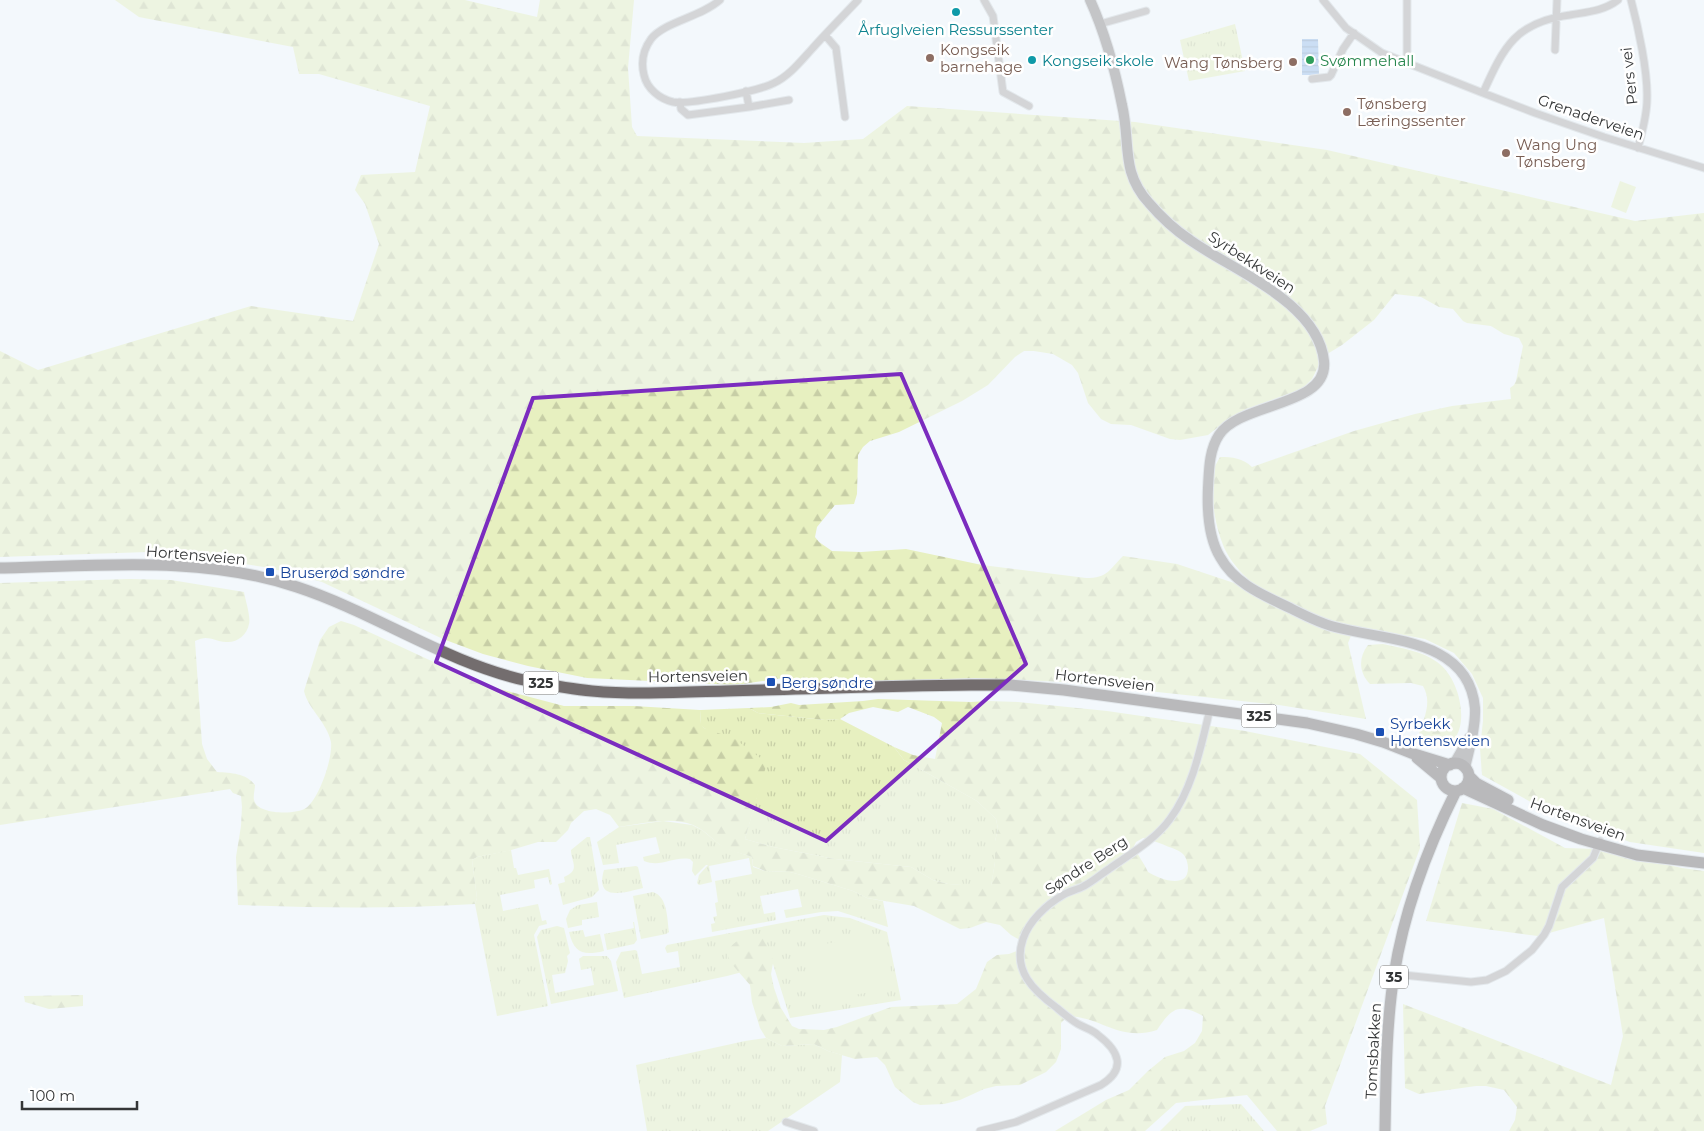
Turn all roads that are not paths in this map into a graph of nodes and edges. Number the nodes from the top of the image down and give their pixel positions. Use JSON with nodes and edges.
{"nodes":[{"id":1,"x":720,"y":0,"type":"edge"},
{"id":2,"x":858,"y":0,"type":"edge"},
{"id":3,"x":984,"y":0,"type":"edge"},
{"id":4,"x":1090,"y":0,"type":"edge"},
{"id":5,"x":1335,"y":0,"type":"edge"},
{"id":6,"x":1407,"y":0,"type":"edge"},
{"id":7,"x":1557,"y":0,"type":"edge"},
{"id":8,"x":1618,"y":0,"type":"edge"},
{"id":9,"x":1631,"y":0,"type":"edge"},
{"id":10,"x":1324,"y":2,"type":"edge"},
{"id":11,"x":1146,"y":11,"type":"dead end"},
{"id":12,"x":1556,"y":17,"type":"junction"},
{"id":13,"x":1100,"y":24,"type":"junction"},
{"id":14,"x":1354,"y":34,"type":"junction"},
{"id":15,"x":825,"y":36,"type":"junction"},
{"id":16,"x":1555,"y":50,"type":"dead end"},
{"id":17,"x":1406,"y":64,"type":"junction"},
{"id":18,"x":1312,"y":79,"type":"dead end"},
{"id":19,"x":746,"y":91,"type":"junction"},
{"id":20,"x":1483,"y":92,"type":"junction"},
{"id":21,"x":789,"y":100,"type":"dead end"},
{"id":22,"x":680,"y":102,"type":"junction"},
{"id":23,"x":1028,"y":106,"type":"dead end"},
{"id":24,"x":749,"y":107,"type":"junction"},
{"id":25,"x":845,"y":117,"type":"dead end"},
{"id":26,"x":1638,"y":148,"type":"junction"},
{"id":27,"x":1704,"y":168,"type":"edge"},
{"id":28,"x":0,"y":568,"type":"edge"},
{"id":29,"x":1210,"y":709,"type":"junction"},
{"id":30,"x":1411,"y":754,"type":"junction"},
{"id":31,"x":1459,"y":768,"type":"junction"},
{"id":32,"x":1452,"y":786,"type":"junction"},
{"id":33,"x":1600,"y":842,"type":"junction"},
{"id":34,"x":1704,"y":863,"type":"edge"},
{"id":35,"x":1394,"y":974,"type":"junction"},
{"id":36,"x":786,"y":1122,"type":"dead end"},
{"id":37,"x":814,"y":1131,"type":"edge"},
{"id":38,"x":980,"y":1131,"type":"edge"},
{"id":39,"x":1385,"y":1131,"type":"edge"}],
"edges":[{"from":1,"to":22,"type":"street"},
{"from":2,"to":15,"type":"street"},
{"from":3,"to":23,"type":"street"},
{"from":4,"to":13,"type":"main road","name":"Syrbekkveien"},
{"from":5,"to":10,"type":"street"},
{"from":6,"to":17,"type":"street"},
{"from":7,"to":12,"type":"street"},
{"from":8,"to":12,"type":"street"},
{"from":9,"to":26,"type":"street","name":"Pers vei"},
{"from":10,"to":14,"type":"street","name":"Grenaderveien"},
{"from":11,"to":13,"type":"street"},
{"from":12,"to":16,"type":"street"},
{"from":12,"to":20,"type":"street"},
{"from":13,"to":31,"type":"main road","name":"Syrbekkveien"},
{"from":14,"to":17,"type":"street","name":"Grenaderveien"},
{"from":14,"to":18,"type":"street"},
{"from":15,"to":19,"type":"street"},
{"from":15,"to":25,"type":"street"},
{"from":17,"to":20,"type":"street","name":"Grenaderveien"},
{"from":19,"to":22,"type":"street"},
{"from":19,"to":24,"type":"street"},
{"from":20,"to":26,"type":"street","name":"Grenaderveien"},
{"from":21,"to":24,"type":"street"},
{"from":22,"to":24,"type":"street"},
{"from":26,"to":27,"type":"street","name":"Grenaderveien"},
{"from":28,"to":29,"type":"main road","name":"Hortensveien","number":"325"},
{"from":29,"to":30,"type":"main road","name":"Hortensveien","number":"325"},
{"from":29,"to":38,"type":"street","name":"Søndre Berg"},
{"from":30,"to":31,"type":"main road","name":"Hortensveien","number":"325"},
{"from":30,"to":32,"type":"main road","name":"Hortensveien","number":"325"},
{"from":31,"to":32,"type":"main road"},
{"from":31,"to":32,"type":"main road"},
{"from":31,"to":33,"type":"main road","name":"Hortensveien","number":"325"},
{"from":32,"to":33,"type":"main road","name":"Hortensveien","number":"325"},
{"from":32,"to":35,"type":"main road","name":"Tomsbakken","number":"35"},
{"from":33,"to":34,"type":"main road","name":"Hortensveien","number":"325"},
{"from":33,"to":35,"type":"street"},
{"from":35,"to":39,"type":"main road","name":"Tomsbakken","number":"35"},
{"from":36,"to":37,"type":"street"}]}
